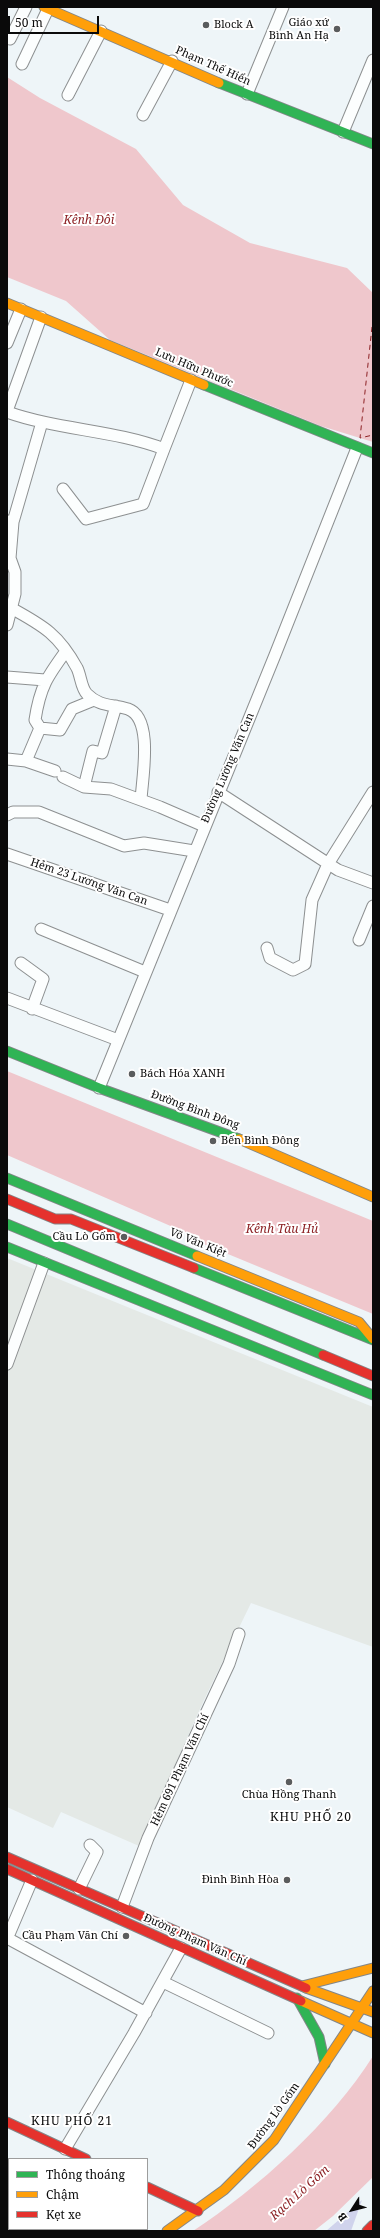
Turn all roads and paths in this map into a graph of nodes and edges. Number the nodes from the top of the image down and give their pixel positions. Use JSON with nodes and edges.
{"nodes":[{"id":1,"x":26,"y":7,"type":"edge"},
{"id":2,"x":283,"y":7,"type":"edge"},
{"id":3,"x":46,"y":8,"type":"edge"},
{"id":4,"x":101,"y":31,"type":"junction"},
{"id":5,"x":10,"y":40,"type":"dead end"},
{"id":6,"x":373,"y":60,"type":"edge"},
{"id":7,"x":172,"y":61,"type":"junction"},
{"id":8,"x":22,"y":64,"type":"dead end"},
{"id":9,"x":246,"y":94,"type":"junction"},
{"id":10,"x":68,"y":95,"type":"dead end"},
{"id":11,"x":143,"y":115,"type":"dead end"},
{"id":12,"x":343,"y":132,"type":"junction"},
{"id":13,"x":373,"y":144,"type":"edge"},
{"id":14,"x":7,"y":303,"type":"edge"},
{"id":15,"x":21,"y":309,"type":"junction"},
{"id":16,"x":41,"y":317,"type":"junction"},
{"id":17,"x":7,"y":342,"type":"edge"},
{"id":18,"x":191,"y":380,"type":"junction"},
{"id":19,"x":7,"y":411,"type":"edge"},
{"id":20,"x":42,"y":422,"type":"junction"},
{"id":21,"x":356,"y":448,"type":"junction"},
{"id":22,"x":164,"y":449,"type":"junction"},
{"id":23,"x":373,"y":453,"type":"edge"},
{"id":24,"x":63,"y":489,"type":"dead end"},
{"id":25,"x":10,"y":521,"type":"edge"},
{"id":26,"x":11,"y":608,"type":"junction"},
{"id":27,"x":7,"y":625,"type":"edge"},
{"id":28,"x":66,"y":651,"type":"junction"},
{"id":29,"x":7,"y":677,"type":"edge"},
{"id":30,"x":45,"y":680,"type":"junction"},
{"id":31,"x":94,"y":700,"type":"junction"},
{"id":32,"x":116,"y":706,"type":"junction"},
{"id":33,"x":40,"y":728,"type":"junction"},
{"id":34,"x":7,"y":759,"type":"edge"},
{"id":35,"x":26,"y":760,"type":"junction"},
{"id":36,"x":84,"y":788,"type":"junction"},
{"id":37,"x":218,"y":792,"type":"junction"},
{"id":38,"x":373,"y":792,"type":"edge"},
{"id":39,"x":141,"y":800,"type":"junction"},
{"id":40,"x":7,"y":815,"type":"edge"},
{"id":41,"x":204,"y":826,"type":"junction"},
{"id":42,"x":194,"y":851,"type":"junction"},
{"id":43,"x":7,"y":854,"type":"edge"},
{"id":44,"x":328,"y":864,"type":"junction"},
{"id":45,"x":373,"y":883,"type":"edge"},
{"id":46,"x":373,"y":906,"type":"edge"},
{"id":47,"x":170,"y":910,"type":"junction"},
{"id":48,"x":41,"y":929,"type":"dead end"},
{"id":49,"x":359,"y":940,"type":"dead end"},
{"id":50,"x":267,"y":948,"type":"dead end"},
{"id":51,"x":21,"y":963,"type":"dead end"},
{"id":52,"x":145,"y":972,"type":"junction"},
{"id":53,"x":7,"y":998,"type":"edge"},
{"id":54,"x":32,"y":1009,"type":"junction"},
{"id":55,"x":118,"y":1040,"type":"junction"},
{"id":56,"x":7,"y":1051,"type":"edge"},
{"id":57,"x":99,"y":1088,"type":"junction"},
{"id":58,"x":7,"y":1178,"type":"edge"},
{"id":59,"x":7,"y":1187,"type":"edge"},
{"id":60,"x":373,"y":1197,"type":"edge"},
{"id":61,"x":7,"y":1199,"type":"edge"},
{"id":62,"x":71,"y":1219,"type":"junction"},
{"id":63,"x":7,"y":1224,"type":"edge"},
{"id":64,"x":7,"y":1247,"type":"edge"},
{"id":65,"x":44,"y":1263,"type":"junction"},
{"id":66,"x":373,"y":1339,"type":"edge"},
{"id":67,"x":7,"y":1364,"type":"edge"},
{"id":68,"x":373,"y":1376,"type":"edge"},
{"id":69,"x":373,"y":1395,"type":"edge"},
{"id":70,"x":239,"y":1634,"type":"dead end"},
{"id":71,"x":90,"y":1846,"type":"dead end"},
{"id":72,"x":7,"y":1857,"type":"edge"},
{"id":73,"x":7,"y":1869,"type":"edge"},
{"id":74,"x":34,"y":1875,"type":"junction"},
{"id":75,"x":79,"y":1889,"type":"junction"},
{"id":76,"x":122,"y":1907,"type":"junction"},
{"id":77,"x":7,"y":1939,"type":"edge"},
{"id":78,"x":181,"y":1948,"type":"junction"},
{"id":79,"x":373,"y":1968,"type":"edge"},
{"id":80,"x":163,"y":1982,"type":"junction"},
{"id":81,"x":302,"y":1986,"type":"junction"},
{"id":82,"x":373,"y":1991,"type":"edge"},
{"id":83,"x":297,"y":1998,"type":"junction"},
{"id":84,"x":362,"y":2008,"type":"junction"},
{"id":85,"x":373,"y":2012,"type":"edge"},
{"id":86,"x":146,"y":2013,"type":"junction"},
{"id":87,"x":351,"y":2023,"type":"junction"},
{"id":88,"x":372,"y":2032,"type":"edge"},
{"id":89,"x":268,"y":2033,"type":"dead end"},
{"id":90,"x":324,"y":2064,"type":"junction"},
{"id":91,"x":7,"y":2122,"type":"edge"},
{"id":92,"x":65,"y":2149,"type":"junction"},
{"id":93,"x":84,"y":2158,"type":"edge"},
{"id":94,"x":148,"y":2187,"type":"edge"},
{"id":95,"x":198,"y":2211,"type":"junction"},
{"id":96,"x":373,"y":2225,"type":"edge"},
{"id":97,"x":168,"y":2231,"type":"edge"},
{"id":98,"x":367,"y":2231,"type":"edge"}],
"edges":[{"from":1,"to":5,"type":"street"},
{"from":2,"to":9,"type":"street"},
{"from":3,"to":4,"type":"main road","name":"Phạm Thế Hiển"},
{"from":3,"to":8,"type":"street"},
{"from":4,"to":7,"type":"main road","name":"Phạm Thế Hiển"},
{"from":4,"to":10,"type":"street"},
{"from":6,"to":12,"type":"street"},
{"from":7,"to":9,"type":"main road","name":"Phạm Thế Hiển"},
{"from":7,"to":11,"type":"street"},
{"from":9,"to":12,"type":"main road","name":"Phạm Thế Hiển"},
{"from":12,"to":13,"type":"main road","name":"Phạm Thế Hiển"},
{"from":14,"to":15,"type":"main road","name":"Lưu Hữu Phước"},
{"from":15,"to":16,"type":"main road","name":"Lưu Hữu Phước"},
{"from":15,"to":17,"type":"street"},
{"from":16,"to":18,"type":"main road","name":"Lưu Hữu Phước"},
{"from":16,"to":19,"type":"street"},
{"from":18,"to":21,"type":"main road","name":"Lưu Hữu Phước"},
{"from":18,"to":22,"type":"street"},
{"from":19,"to":20,"type":"street"},
{"from":20,"to":22,"type":"street"},
{"from":20,"to":25,"type":"street"},
{"from":21,"to":23,"type":"main road","name":"Lưu Hữu Phước"},
{"from":21,"to":37,"type":"street","name":"Đường Lương Văn Can"},
{"from":22,"to":24,"type":"street"},
{"from":25,"to":26,"type":"street"},
{"from":26,"to":27,"type":"street"},
{"from":26,"to":28,"type":"street"},
{"from":28,"to":30,"type":"street"},
{"from":28,"to":31,"type":"street"},
{"from":29,"to":30,"type":"street"},
{"from":30,"to":33,"type":"street"},
{"from":31,"to":32,"type":"street"},
{"from":31,"to":33,"type":"street"},
{"from":32,"to":36,"type":"street"},
{"from":32,"to":39,"type":"street"},
{"from":33,"to":35,"type":"street"},
{"from":34,"to":35,"type":"street"},
{"from":35,"to":36,"type":"street"},
{"from":36,"to":39,"type":"street"},
{"from":37,"to":41,"type":"street","name":"Đường Lương Văn Can"},
{"from":37,"to":44,"type":"street"},
{"from":38,"to":44,"type":"street"},
{"from":39,"to":41,"type":"street"},
{"from":40,"to":42,"type":"street"},
{"from":41,"to":42,"type":"street","name":"Đường Lương Văn Can"},
{"from":42,"to":47,"type":"street","name":"Đường Lương Văn Can"},
{"from":43,"to":47,"type":"street","name":"Hẻm 23 Lương Văn Can"},
{"from":44,"to":45,"type":"street"},
{"from":44,"to":50,"type":"street"},
{"from":46,"to":49,"type":"street"},
{"from":47,"to":52,"type":"street","name":"Đường Lương Văn Can"},
{"from":48,"to":52,"type":"street"},
{"from":51,"to":54,"type":"street"},
{"from":52,"to":55,"type":"street","name":"Đường Lương Văn Can"},
{"from":53,"to":54,"type":"street"},
{"from":54,"to":55,"type":"street"},
{"from":55,"to":57,"type":"street","name":"Đường Lương Văn Can"},
{"from":56,"to":57,"type":"main road","name":"Đường Bình Đông"},
{"from":57,"to":60,"type":"main road","name":"Đường Bình Đông"},
{"from":58,"to":66,"type":"main road","name":"Võ Văn Kiệt"},
{"from":59,"to":62,"type":"main road","name":"Võ Văn Kiệt"},
{"from":61,"to":62,"type":"main road","name":"Võ Văn Kiệt"},
{"from":62,"to":66,"type":"main road","name":"Võ Văn Kiệt"},
{"from":63,"to":68,"type":"main road"},
{"from":64,"to":65,"type":"main road"},
{"from":65,"to":67,"type":"street"},
{"from":65,"to":69,"type":"main road"},
{"from":70,"to":76,"type":"street","name":"Hẻm 691 Phạm Văn Chí"},
{"from":71,"to":75,"type":"street"},
{"from":72,"to":74,"type":"main road","name":"Đường Phạm Văn Chí"},
{"from":73,"to":74,"type":"main road","name":"Đường Phạm Văn Chí"},
{"from":74,"to":75,"type":"main road","name":"Đường Phạm Văn Chí"},
{"from":74,"to":77,"type":"street"},
{"from":74,"to":78,"type":"main road","name":"Đường Phạm Văn Chí"},
{"from":75,"to":76,"type":"main road","name":"Đường Phạm Văn Chí"},
{"from":76,"to":81,"type":"main road","name":"Đường Phạm Văn Chí"},
{"from":77,"to":86,"type":"street"},
{"from":78,"to":80,"type":"street"},
{"from":78,"to":83,"type":"main road","name":"Đường Phạm Văn Chí"},
{"from":79,"to":81,"type":"main road"},
{"from":80,"to":86,"type":"street"},
{"from":80,"to":89,"type":"street"},
{"from":81,"to":84,"type":"main road","name":"Đường Phạm Văn Chí"},
{"from":82,"to":84,"type":"main road","name":"Đường Lò Gốm"},
{"from":83,"to":87,"type":"main road","name":"Đường Phạm Văn Chí"},
{"from":83,"to":90,"type":"main road"},
{"from":84,"to":85,"type":"main road","name":"Đường Phạm Văn Chí"},
{"from":84,"to":87,"type":"main road","name":"Đường Lò Gốm"},
{"from":86,"to":92,"type":"street"},
{"from":87,"to":88,"type":"main road","name":"Đường Phạm Văn Chí"},
{"from":87,"to":90,"type":"main road","name":"Đường Lò Gốm"},
{"from":90,"to":95,"type":"main road","name":"Đường Lò Gốm"},
{"from":91,"to":92,"type":"main road"},
{"from":92,"to":93,"type":"main road"},
{"from":94,"to":95,"type":"main road"},
{"from":95,"to":97,"type":"main road","name":"Đường Lò Gốm"},
{"from":96,"to":98,"type":"main road"}]}
